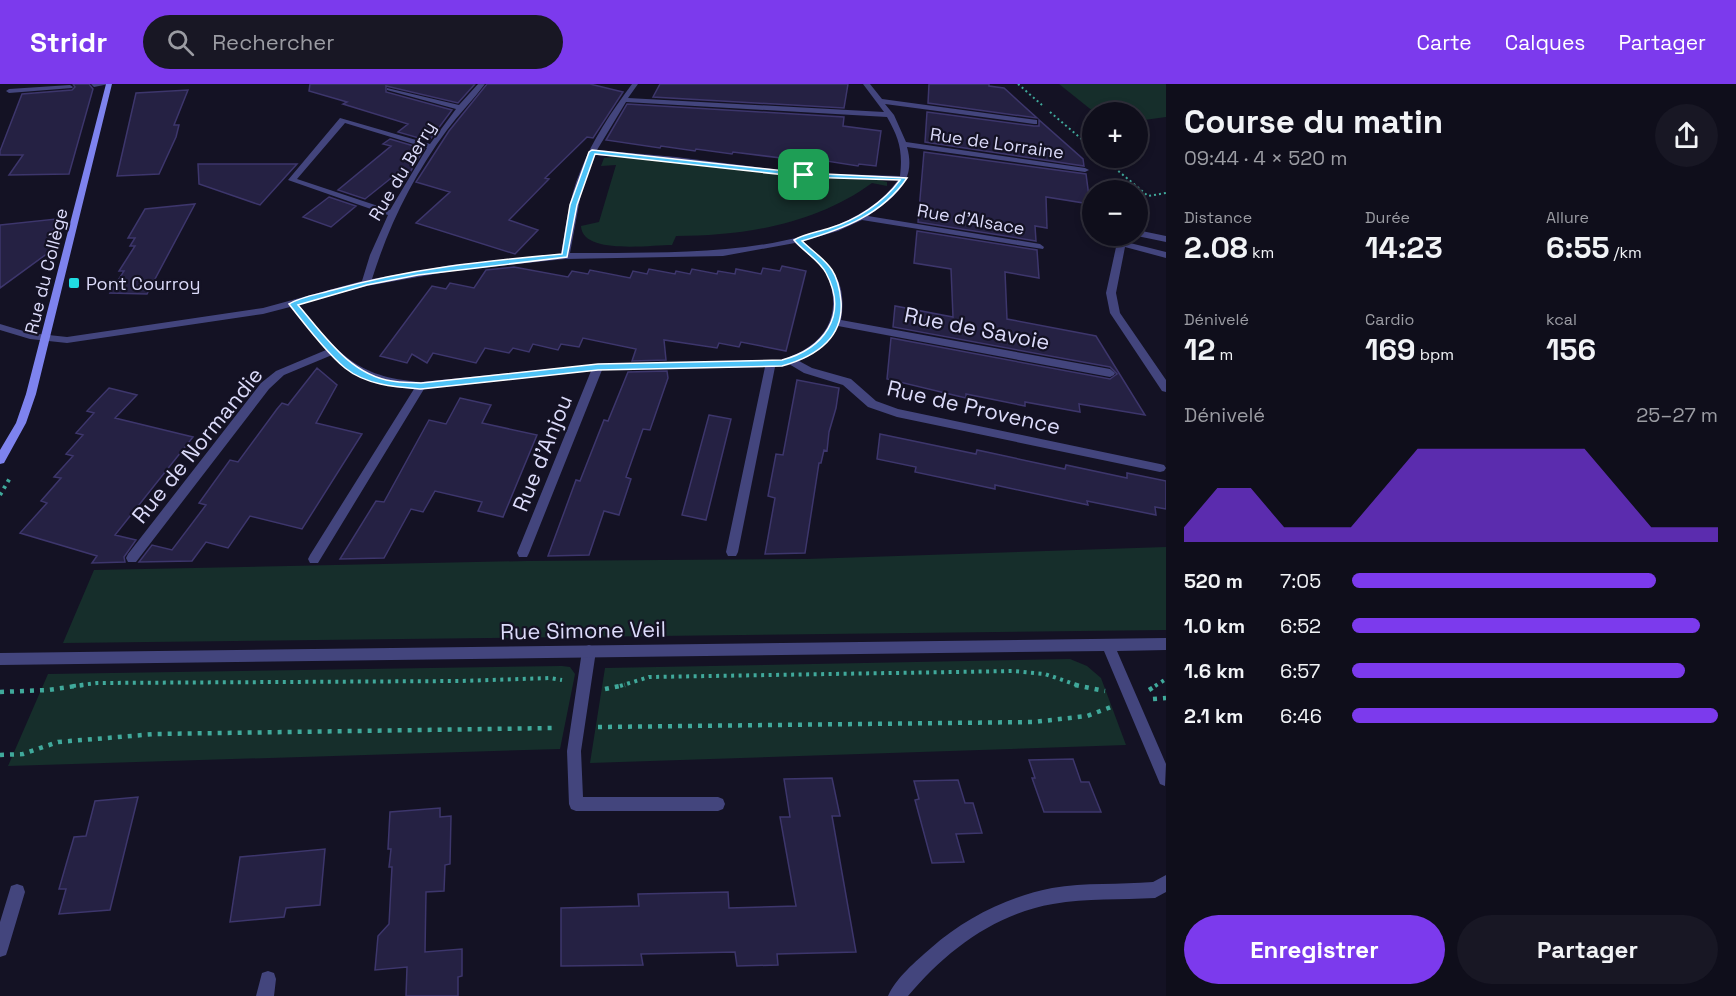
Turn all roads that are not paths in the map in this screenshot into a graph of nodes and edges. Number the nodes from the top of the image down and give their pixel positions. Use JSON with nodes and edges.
{"nodes":[{"id":1,"x":108,"y":84,"type":"edge"},
{"id":2,"x":482,"y":84,"type":"edge"},
{"id":3,"x":635,"y":84,"type":"edge"},
{"id":4,"x":866,"y":84,"type":"edge"},
{"id":5,"x":94,"y":85,"type":"edge"},
{"id":6,"x":70,"y":87,"type":"dead end"},
{"id":7,"x":389,"y":89,"type":"dead end"},
{"id":8,"x":9,"y":91,"type":"dead end"},
{"id":9,"x":623,"y":100,"type":"junction"},
{"id":10,"x":881,"y":101,"type":"junction"},
{"id":11,"x":461,"y":108,"type":"junction"},
{"id":12,"x":890,"y":115,"type":"junction"},
{"id":13,"x":1034,"y":122,"type":"dead end"},
{"id":14,"x":904,"y":144,"type":"junction"},
{"id":15,"x":431,"y":147,"type":"junction"},
{"id":16,"x":592,"y":152,"type":"junction"},
{"id":17,"x":1085,"y":170,"type":"dead end"},
{"id":18,"x":904,"y":178,"type":"junction"},
{"id":19,"x":392,"y":214,"type":"junction"},
{"id":20,"x":861,"y":217,"type":"junction"},
{"id":21,"x":1148,"y":236,"type":"edge"},
{"id":22,"x":1166,"y":239,"type":"edge"},
{"id":23,"x":797,"y":240,"type":"junction"},
{"id":24,"x":1122,"y":246,"type":"edge"},
{"id":25,"x":1142,"y":246,"type":"edge"},
{"id":26,"x":1040,"y":247,"type":"dead end"},
{"id":27,"x":565,"y":255,"type":"junction"},
{"id":28,"x":1166,"y":255,"type":"edge"},
{"id":29,"x":366,"y":283,"type":"junction"},
{"id":30,"x":293,"y":304,"type":"junction"},
{"id":31,"x":836,"y":322,"type":"junction"},
{"id":32,"x":0,"y":327,"type":"edge"},
{"id":33,"x":46,"y":339,"type":"junction"},
{"id":34,"x":333,"y":351,"type":"junction"},
{"id":35,"x":790,"y":360,"type":"junction"},
{"id":36,"x":771,"y":364,"type":"junction"},
{"id":37,"x":598,"y":367,"type":"junction"},
{"id":38,"x":1110,"y":373,"type":"dead end"},
{"id":39,"x":421,"y":386,"type":"junction"},
{"id":40,"x":1166,"y":388,"type":"edge"},
{"id":41,"x":0,"y":460,"type":"edge"},
{"id":42,"x":1160,"y":468,"type":"dead end"},
{"id":43,"x":732,"y":552,"type":"dead end"},
{"id":44,"x":523,"y":554,"type":"dead end"},
{"id":45,"x":132,"y":558,"type":"dead end"},
{"id":46,"x":314,"y":559,"type":"dead end"},
{"id":47,"x":1108,"y":644,"type":"junction"},
{"id":48,"x":1166,"y":644,"type":"edge"},
{"id":49,"x":589,"y":651,"type":"junction"},
{"id":50,"x":0,"y":659,"type":"edge"},
{"id":51,"x":1166,"y":781,"type":"edge"},
{"id":52,"x":718,"y":804,"type":"dead end"},
{"id":53,"x":1166,"y":883,"type":"edge"},
{"id":54,"x":17,"y":892,"type":"dead end"},
{"id":55,"x":0,"y":949,"type":"edge"},
{"id":56,"x":897,"y":996,"type":"edge"}],
"edges":[{"from":1,"to":5,"type":"street"},
{"from":1,"to":33,"type":"street","name":"Rue du Collège"},
{"from":2,"to":11,"type":"street","name":"Rue du Berry"},
{"from":3,"to":9,"type":"street"},
{"from":4,"to":10,"type":"street"},
{"from":6,"to":8,"type":"street"},
{"from":7,"to":11,"type":"street"},
{"from":9,"to":12,"type":"street"},
{"from":9,"to":16,"type":"street"},
{"from":10,"to":12,"type":"street"},
{"from":10,"to":13,"type":"street"},
{"from":11,"to":15,"type":"street","name":"Rue du Berry"},
{"from":12,"to":14,"type":"street"},
{"from":14,"to":17,"type":"street","name":"Rue de Lorraine"},
{"from":14,"to":18,"type":"street"},
{"from":15,"to":19,"type":"street","name":"Rue du Berry"},
{"from":15,"to":19,"type":"street"},
{"from":16,"to":18,"type":"street"},
{"from":16,"to":27,"type":"street"},
{"from":18,"to":20,"type":"street"},
{"from":19,"to":29,"type":"street","name":"Rue du Berry"},
{"from":20,"to":23,"type":"street"},
{"from":20,"to":26,"type":"street","name":"Rue d'Alsace"},
{"from":21,"to":22,"type":"street"},
{"from":23,"to":27,"type":"street"},
{"from":23,"to":31,"type":"street"},
{"from":24,"to":40,"type":"street"},
{"from":25,"to":28,"type":"street"},
{"from":27,"to":29,"type":"street"},
{"from":29,"to":30,"type":"street"},
{"from":30,"to":33,"type":"street"},
{"from":30,"to":34,"type":"street"},
{"from":31,"to":35,"type":"street"},
{"from":31,"to":38,"type":"street","name":"Rue de Savoie"},
{"from":32,"to":33,"type":"street"},
{"from":33,"to":41,"type":"street","name":"Rue du Collège"},
{"from":34,"to":39,"type":"street"},
{"from":34,"to":45,"type":"street","name":"Rue de Normandie"},
{"from":35,"to":36,"type":"street"},
{"from":35,"to":42,"type":"street","name":"Rue de Provence"},
{"from":36,"to":37,"type":"street"},
{"from":36,"to":43,"type":"street"},
{"from":37,"to":39,"type":"street"},
{"from":37,"to":44,"type":"street","name":"Rue d'Anjou"},
{"from":39,"to":46,"type":"street"},
{"from":47,"to":48,"type":"street","name":"Rue Simone Veil"},
{"from":47,"to":49,"type":"street","name":"Rue Simone Veil"},
{"from":47,"to":51,"type":"street"},
{"from":49,"to":50,"type":"street","name":"Rue Simone Veil"},
{"from":49,"to":52,"type":"street"},
{"from":53,"to":56,"type":"street"},
{"from":54,"to":55,"type":"street"}]}
